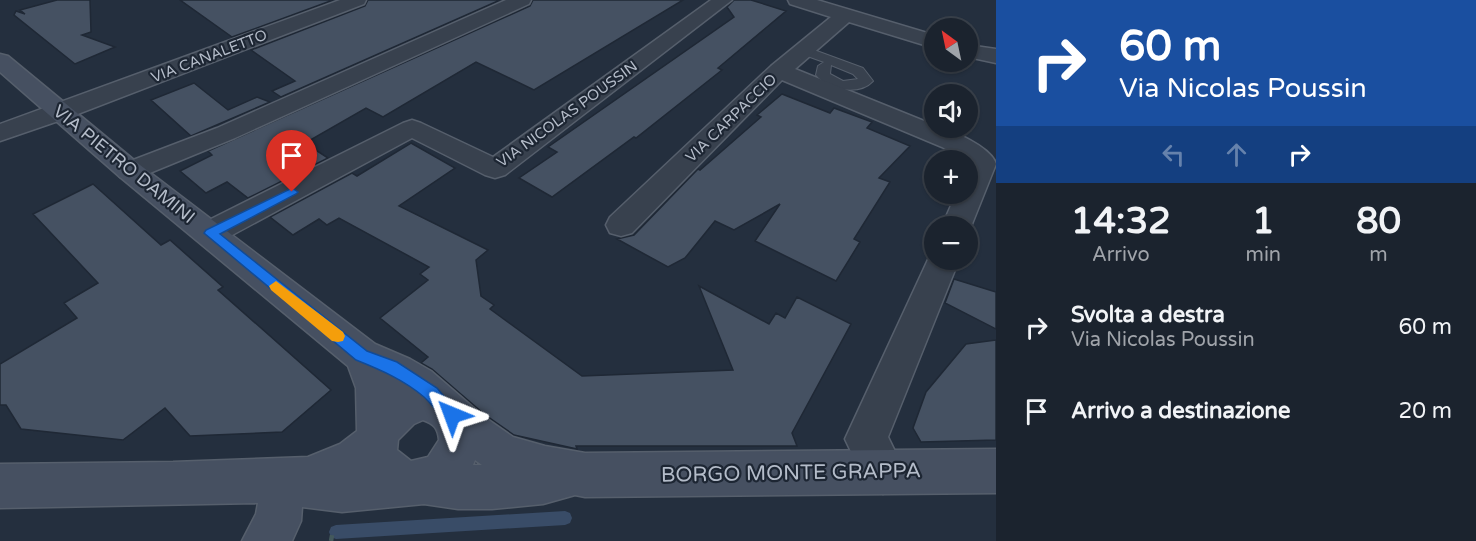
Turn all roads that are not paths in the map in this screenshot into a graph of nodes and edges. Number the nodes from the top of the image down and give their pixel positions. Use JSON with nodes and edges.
{"nodes":[{"id":1,"x":357,"y":0,"type":"edge"},
{"id":2,"x":522,"y":0,"type":"edge"},
{"id":3,"x":723,"y":0,"type":"edge"},
{"id":4,"x":797,"y":0,"type":"edge"},
{"id":5,"x":844,"y":15,"type":"junction"},
{"id":6,"x":924,"y":39,"type":"edge"},
{"id":7,"x":803,"y":50,"type":"junction"},
{"id":8,"x":978,"y":53,"type":"edge"},
{"id":9,"x":994,"y":56,"type":"edge"},
{"id":10,"x":0,"y":62,"type":"edge"},
{"id":11,"x":825,"y":66,"type":"dead end"},
{"id":12,"x":779,"y":71,"type":"junction"},
{"id":13,"x":60,"y":111,"type":"junction"},
{"id":14,"x":0,"y":133,"type":"edge"},
{"id":15,"x":130,"y":171,"type":"junction"},
{"id":16,"x":961,"y":216,"type":"edge"},
{"id":17,"x":621,"y":225,"type":"dead end"},
{"id":18,"x":210,"y":233,"type":"junction"},
{"id":19,"x":939,"y":270,"type":"edge"},
{"id":20,"x":362,"y":356,"type":"junction"},
{"id":21,"x":448,"y":412,"type":"junction"},
{"id":22,"x":378,"y":438,"type":"junction"},
{"id":23,"x":996,"y":471,"type":"edge"},
{"id":24,"x":883,"y":472,"type":"junction"},
{"id":25,"x":585,"y":475,"type":"junction"},
{"id":26,"x":283,"y":479,"type":"junction"},
{"id":27,"x":418,"y":483,"type":"junction"},
{"id":28,"x":0,"y":486,"type":"edge"},
{"id":29,"x":266,"y":541,"type":"edge"}],
"edges":[{"from":1,"to":13,"type":"street","name":"VIA CANALETTO"},
{"from":2,"to":15,"type":"street"},
{"from":3,"to":18,"type":"street","name":"VIA NICOLAS POUSSIN"},
{"from":4,"to":5,"type":"street"},
{"from":5,"to":6,"type":"street"},
{"from":5,"to":7,"type":"street","name":"VIA CARPACCIO"},
{"from":7,"to":11,"type":"lane"},
{"from":7,"to":12,"type":"street","name":"VIA CARPACCIO"},
{"from":8,"to":9,"type":"street"},
{"from":10,"to":13,"type":"street","name":"VIA PIETRO DAMINI"},
{"from":12,"to":16,"type":"street"},
{"from":12,"to":17,"type":"street","name":"VIA CARPACCIO"},
{"from":13,"to":14,"type":"street","name":"VIA CANALETTO"},
{"from":13,"to":15,"type":"street","name":"VIA PIETRO DAMINI"},
{"from":15,"to":18,"type":"street","name":"VIA PIETRO DAMINI"},
{"from":18,"to":20,"type":"street","name":"VIA PIETRO DAMINI"},
{"from":19,"to":24,"type":"street"},
{"from":20,"to":21,"type":"street","name":"VIA PIETRO DAMINI"},
{"from":20,"to":22,"type":"street","name":"VIA PIETRO DAMINI"},
{"from":21,"to":22,"type":"street","name":"BORGO MONTE GRAPPA"},
{"from":21,"to":25,"type":"street","name":"BORGO MONTE GRAPPA"},
{"from":21,"to":27,"type":"street","name":"BORGO MONTE GRAPPA"},
{"from":22,"to":26,"type":"street","name":"BORGO MONTE GRAPPA"},
{"from":22,"to":27,"type":"street","name":"BORGO MONTE GRAPPA"},
{"from":23,"to":24,"type":"street","name":"BORGO MONTE GRAPPA"},
{"from":24,"to":25,"type":"street","name":"BORGO MONTE GRAPPA"},
{"from":25,"to":27,"type":"street","name":"BORGO MONTE GRAPPA"},
{"from":26,"to":27,"type":"street","name":"BORGO MONTE GRAPPA"},
{"from":26,"to":28,"type":"street","name":"BORGO MONTE GRAPPA"},
{"from":26,"to":29,"type":"street"}]}
